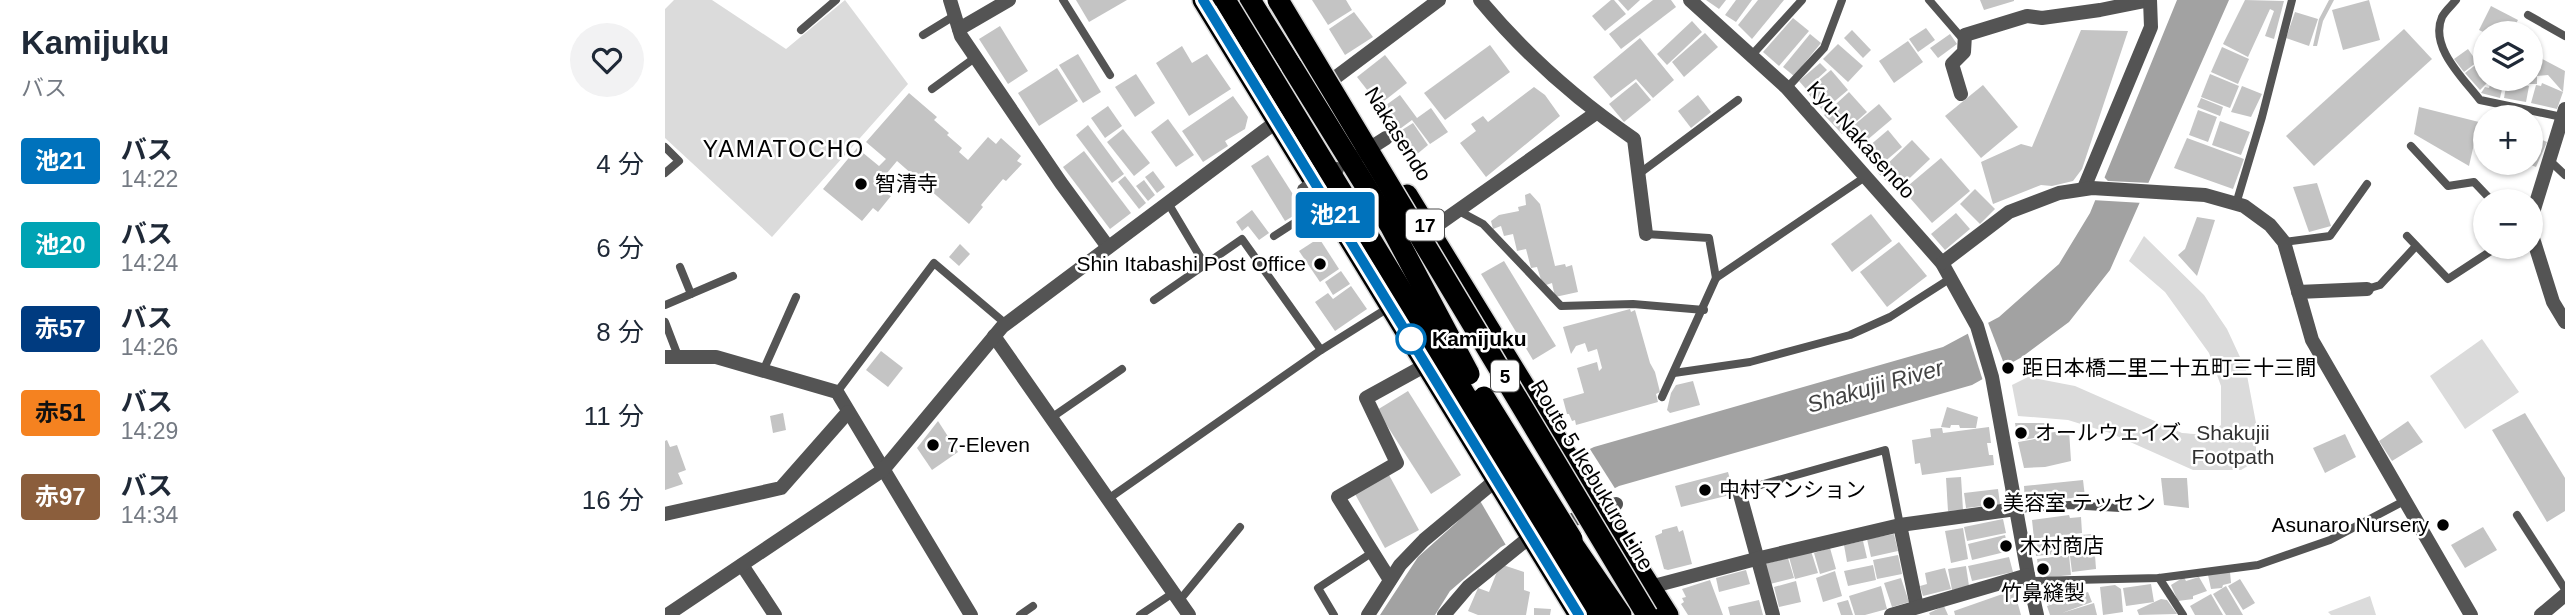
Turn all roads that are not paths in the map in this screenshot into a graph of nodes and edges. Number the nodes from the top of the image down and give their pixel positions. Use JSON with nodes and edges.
{"nodes":[{"id":1,"x":836,"y":0,"type":"edge"},
{"id":2,"x":950,"y":0,"type":"edge"},
{"id":3,"x":1009,"y":0,"type":"edge"},
{"id":4,"x":1063,"y":0,"type":"edge"},
{"id":5,"x":1203,"y":0,"type":"edge"},
{"id":6,"x":1225,"y":0,"type":"edge"},
{"id":7,"x":1250,"y":0,"type":"edge"},
{"id":8,"x":1278,"y":0,"type":"edge"},
{"id":9,"x":1286,"y":0,"type":"edge"},
{"id":10,"x":1439,"y":0,"type":"edge"},
{"id":11,"x":1480,"y":0,"type":"edge"},
{"id":12,"x":1690,"y":0,"type":"edge"},
{"id":13,"x":1803,"y":0,"type":"edge"},
{"id":14,"x":1842,"y":0,"type":"edge"},
{"id":15,"x":1929,"y":0,"type":"edge"},
{"id":16,"x":2150,"y":0,"type":"edge"},
{"id":17,"x":2292,"y":0,"type":"edge"},
{"id":18,"x":2456,"y":0,"type":"edge"},
{"id":19,"x":2128,"y":3,"type":"edge"},
{"id":20,"x":2528,"y":15,"type":"dead end"},
{"id":21,"x":957,"y":23,"type":"junction"},
{"id":22,"x":801,"y":30,"type":"dead end"},
{"id":23,"x":923,"y":35,"type":"dead end"},
{"id":24,"x":1965,"y":35,"type":"junction"},
{"id":25,"x":2565,"y":36,"type":"edge"},
{"id":26,"x":1751,"y":56,"type":"junction"},
{"id":27,"x":976,"y":57,"type":"junction"},
{"id":28,"x":1110,"y":75,"type":"dead end"},
{"id":29,"x":1334,"y":77,"type":"junction"},
{"id":30,"x":1787,"y":88,"type":"junction"},
{"id":31,"x":932,"y":89,"type":"dead end"},
{"id":32,"x":1961,"y":94,"type":"dead end"},
{"id":33,"x":1738,"y":100,"type":"dead end"},
{"id":34,"x":1596,"y":113,"type":"junction"},
{"id":35,"x":2564,"y":113,"type":"edge"},
{"id":36,"x":1278,"y":121,"type":"junction"},
{"id":37,"x":1386,"y":138,"type":"dead end"},
{"id":38,"x":2411,"y":146,"type":"dead end"},
{"id":39,"x":665,"y":148,"type":"edge"},
{"id":40,"x":2549,"y":160,"type":"junction"},
{"id":41,"x":665,"y":173,"type":"edge"},
{"id":42,"x":1640,"y":173,"type":"junction"},
{"id":43,"x":2565,"y":175,"type":"edge"},
{"id":44,"x":1865,"y":177,"type":"junction"},
{"id":45,"x":2367,"y":184,"type":"dead end"},
{"id":46,"x":2088,"y":188,"type":"junction"},
{"id":47,"x":2481,"y":189,"type":"edge"},
{"id":48,"x":2540,"y":189,"type":"edge"},
{"id":49,"x":1304,"y":190,"type":"dead end"},
{"id":50,"x":1327,"y":202,"type":"junction"},
{"id":51,"x":1168,"y":203,"type":"junction"},
{"id":52,"x":2236,"y":204,"type":"junction"},
{"id":53,"x":1457,"y":210,"type":"junction"},
{"id":54,"x":1429,"y":231,"type":"junction"},
{"id":55,"x":1646,"y":234,"type":"joint"},
{"id":56,"x":1274,"y":236,"type":"dead end"},
{"id":57,"x":2407,"y":236,"type":"dead end"},
{"id":58,"x":2284,"y":242,"type":"junction"},
{"id":59,"x":2416,"y":246,"type":"junction"},
{"id":60,"x":1108,"y":247,"type":"junction"},
{"id":61,"x":2479,"y":259,"type":"edge"},
{"id":62,"x":2539,"y":259,"type":"edge"},
{"id":63,"x":1942,"y":264,"type":"junction"},
{"id":64,"x":1205,"y":265,"type":"junction"},
{"id":65,"x":680,"y":267,"type":"dead end"},
{"id":66,"x":733,"y":276,"type":"dead end"},
{"id":67,"x":1716,"y":278,"type":"junction"},
{"id":68,"x":1951,"y":278,"type":"junction"},
{"id":69,"x":2367,"y":289,"type":"joint"},
{"id":70,"x":2298,"y":292,"type":"junction"},
{"id":71,"x":691,"y":294,"type":"junction"},
{"id":72,"x":796,"y":297,"type":"dead end"},
{"id":73,"x":1154,"y":300,"type":"dead end"},
{"id":74,"x":665,"y":304,"type":"edge"},
{"id":75,"x":1391,"y":306,"type":"junction"},
{"id":76,"x":1704,"y":310,"type":"junction"},
{"id":77,"x":665,"y":322,"type":"edge"},
{"id":78,"x":2565,"y":322,"type":"edge"},
{"id":79,"x":1006,"y":324,"type":"junction"},
{"id":80,"x":994,"y":336,"type":"junction"},
{"id":81,"x":1321,"y":350,"type":"junction"},
{"id":82,"x":671,"y":357,"type":"edge"},
{"id":83,"x":1426,"y":365,"type":"junction"},
{"id":84,"x":1122,"y":369,"type":"dead end"},
{"id":85,"x":763,"y":371,"type":"junction"},
{"id":86,"x":1674,"y":373,"type":"junction"},
{"id":87,"x":837,"y":393,"type":"junction"},
{"id":88,"x":1662,"y":397,"type":"dead end"},
{"id":89,"x":848,"y":412,"type":"junction"},
{"id":90,"x":1051,"y":418,"type":"junction"},
{"id":91,"x":883,"y":470,"type":"junction"},
{"id":92,"x":1497,"y":482,"type":"junction"},
{"id":93,"x":1739,"y":491,"type":"joint"},
{"id":94,"x":1108,"y":499,"type":"junction"},
{"id":95,"x":2406,"y":500,"type":"junction"},
{"id":96,"x":1605,"y":506,"type":"junction"},
{"id":97,"x":2120,"y":508,"type":"dead end"},
{"id":98,"x":2016,"y":509,"type":"junction"},
{"id":99,"x":665,"y":514,"type":"edge"},
{"id":100,"x":2517,"y":515,"type":"dead end"},
{"id":101,"x":1900,"y":525,"type":"junction"},
{"id":102,"x":1240,"y":527,"type":"dead end"},
{"id":103,"x":1531,"y":536,"type":"junction"},
{"id":104,"x":1373,"y":552,"type":"junction"},
{"id":105,"x":1756,"y":559,"type":"junction"},
{"id":106,"x":742,"y":565,"type":"junction"},
{"id":107,"x":2028,"y":578,"type":"junction"},
{"id":108,"x":2159,"y":578,"type":"junction"},
{"id":109,"x":1390,"y":580,"type":"junction"},
{"id":110,"x":1650,"y":587,"type":"junction"},
{"id":111,"x":2565,"y":589,"type":"edge"},
{"id":112,"x":2565,"y":595,"type":"edge"},
{"id":113,"x":1176,"y":597,"type":"junction"},
{"id":114,"x":1033,"y":606,"type":"dead end"},
{"id":115,"x":1917,"y":607,"type":"junction"},
{"id":116,"x":667,"y":615,"type":"edge"},
{"id":117,"x":775,"y":615,"type":"edge"},
{"id":118,"x":971,"y":615,"type":"edge"},
{"id":119,"x":1020,"y":615,"type":"edge"},
{"id":120,"x":1140,"y":615,"type":"edge"},
{"id":121,"x":1189,"y":615,"type":"edge"},
{"id":122,"x":1333,"y":615,"type":"edge"},
{"id":123,"x":1369,"y":615,"type":"edge"},
{"id":124,"x":1444,"y":615,"type":"edge"},
{"id":125,"x":1579,"y":615,"type":"edge"},
{"id":126,"x":1599,"y":615,"type":"edge"},
{"id":127,"x":1620,"y":615,"type":"edge"},
{"id":128,"x":1647,"y":615,"type":"edge"},
{"id":129,"x":1668,"y":615,"type":"edge"},
{"id":130,"x":1773,"y":615,"type":"edge"},
{"id":131,"x":1891,"y":615,"type":"edge"},
{"id":132,"x":2037,"y":615,"type":"edge"},
{"id":133,"x":2183,"y":615,"type":"edge"},
{"id":134,"x":2471,"y":615,"type":"edge"},
{"id":135,"x":2541,"y":615,"type":"edge"}],
"edges":[{"from":1,"to":22,"type":"lane"},
{"from":2,"to":21,"type":"street"},
{"from":3,"to":21,"type":"street"},
{"from":4,"to":28,"type":"lane"},
{"from":5,"to":36,"type":"highway"},
{"from":6,"to":126,"type":"highway","number":"5","bridge":true},
{"from":7,"to":127,"type":"highway","bridge":true},
{"from":8,"to":128,"type":"highway","name":"Route 5 Ikebukuro Line","number":"5","bridge":true},
{"from":9,"to":29,"type":"highway","name":"Nakasendo","number":"17"},
{"from":10,"to":29,"type":"street"},
{"from":11,"to":34,"type":"street"},
{"from":12,"to":26,"type":"street","name":"Kyu-Nakasendo"},
{"from":13,"to":26,"type":"lane"},
{"from":14,"to":30,"type":"lane"},
{"from":15,"to":24,"type":"lane"},
{"from":16,"to":19,"type":"street"},
{"from":16,"to":46,"type":"street"},
{"from":17,"to":52,"type":"lane"},
{"from":18,"to":35,"type":"lane"},
{"from":19,"to":24,"type":"street"},
{"from":20,"to":25,"type":"lane"},
{"from":21,"to":23,"type":"lane"},
{"from":21,"to":27,"type":"street"},
{"from":24,"to":32,"type":"street"},
{"from":26,"to":30,"type":"street","name":"Kyu-Nakasendo"},
{"from":27,"to":31,"type":"lane"},
{"from":27,"to":60,"type":"street"},
{"from":29,"to":36,"type":"street"},
{"from":29,"to":54,"type":"highway","name":"Nakasendo","number":"17"},
{"from":30,"to":44,"type":"street","name":"Kyu-Nakasendo"},
{"from":33,"to":42,"type":"lane"},
{"from":34,"to":42,"type":"street"},
{"from":34,"to":53,"type":"street"},
{"from":35,"to":40,"type":"street"},
{"from":36,"to":50,"type":"highway"},
{"from":36,"to":51,"type":"street"},
{"from":36,"to":127,"type":"highway","bridge":true},
{"from":37,"to":49,"type":"street","bridge":true},
{"from":38,"to":47,"type":"lane"},
{"from":39,"to":41,"type":"lane"},
{"from":40,"to":43,"type":"lane"},
{"from":40,"to":48,"type":"street"},
{"from":42,"to":55,"type":"street"},
{"from":44,"to":63,"type":"street","name":"Kyu-Nakasendo"},
{"from":44,"to":67,"type":"lane"},
{"from":45,"to":58,"type":"lane"},
{"from":46,"to":52,"type":"street"},
{"from":46,"to":63,"type":"street"},
{"from":50,"to":56,"type":"lane"},
{"from":50,"to":75,"type":"highway"},
{"from":51,"to":60,"type":"street"},
{"from":51,"to":64,"type":"lane"},
{"from":52,"to":58,"type":"street"},
{"from":53,"to":54,"type":"street"},
{"from":53,"to":76,"type":"lane"},
{"from":54,"to":96,"type":"highway","name":"Nakasendo","number":"17"},
{"from":55,"to":67,"type":"lane"},
{"from":57,"to":59,"type":"lane"},
{"from":58,"to":70,"type":"street"},
{"from":59,"to":61,"type":"lane"},
{"from":59,"to":69,"type":"lane"},
{"from":60,"to":79,"type":"street"},
{"from":62,"to":78,"type":"street"},
{"from":63,"to":68,"type":"street","name":"Kyu-Nakasendo"},
{"from":64,"to":73,"type":"lane"},
{"from":64,"to":81,"type":"lane"},
{"from":65,"to":71,"type":"lane"},
{"from":66,"to":71,"type":"lane"},
{"from":67,"to":76,"type":"lane"},
{"from":68,"to":86,"type":"lane"},
{"from":68,"to":98,"type":"street","name":"Kyu-Nakasendo"},
{"from":69,"to":70,"type":"street"},
{"from":70,"to":95,"type":"street"},
{"from":71,"to":74,"type":"lane"},
{"from":72,"to":85,"type":"lane"},
{"from":75,"to":81,"type":"lane"},
{"from":75,"to":83,"type":"highway"},
{"from":76,"to":86,"type":"lane"},
{"from":77,"to":82,"type":"lane"},
{"from":79,"to":80,"type":"street"},
{"from":79,"to":87,"type":"lane"},
{"from":80,"to":90,"type":"street"},
{"from":80,"to":91,"type":"street"},
{"from":81,"to":94,"type":"lane"},
{"from":82,"to":85,"type":"street"},
{"from":83,"to":92,"type":"highway"},
{"from":83,"to":104,"type":"street"},
{"from":84,"to":90,"type":"lane"},
{"from":85,"to":87,"type":"street"},
{"from":86,"to":88,"type":"lane"},
{"from":87,"to":89,"type":"street"},
{"from":89,"to":91,"type":"street"},
{"from":89,"to":99,"type":"street"},
{"from":90,"to":94,"type":"street"},
{"from":91,"to":106,"type":"street"},
{"from":91,"to":118,"type":"street"},
{"from":92,"to":103,"type":"highway"},
{"from":92,"to":109,"type":"street"},
{"from":93,"to":101,"type":"lane"},
{"from":93,"to":105,"type":"street"},
{"from":94,"to":113,"type":"street"},
{"from":95,"to":108,"type":"lane"},
{"from":95,"to":134,"type":"street"},
{"from":96,"to":103,"type":"street"},
{"from":96,"to":110,"type":"highway","name":"Nakasendo","number":"17"},
{"from":97,"to":98,"type":"lane"},
{"from":98,"to":101,"type":"street"},
{"from":98,"to":107,"type":"street"},
{"from":100,"to":111,"type":"lane"},
{"from":101,"to":105,"type":"street"},
{"from":101,"to":115,"type":"street"},
{"from":102,"to":113,"type":"lane"},
{"from":103,"to":124,"type":"street"},
{"from":103,"to":125,"type":"highway"},
{"from":104,"to":109,"type":"street"},
{"from":104,"to":122,"type":"lane"},
{"from":105,"to":110,"type":"street"},
{"from":105,"to":130,"type":"street"},
{"from":106,"to":116,"type":"street"},
{"from":106,"to":117,"type":"street"},
{"from":107,"to":108,"type":"lane"},
{"from":107,"to":115,"type":"street"},
{"from":107,"to":132,"type":"street"},
{"from":108,"to":133,"type":"lane"},
{"from":109,"to":123,"type":"street"},
{"from":110,"to":129,"type":"highway","name":"Nakasendo","number":"17"},
{"from":112,"to":135,"type":"street"},
{"from":113,"to":120,"type":"lane"},
{"from":113,"to":121,"type":"street"},
{"from":114,"to":119,"type":"lane"},
{"from":115,"to":131,"type":"street"}]}
